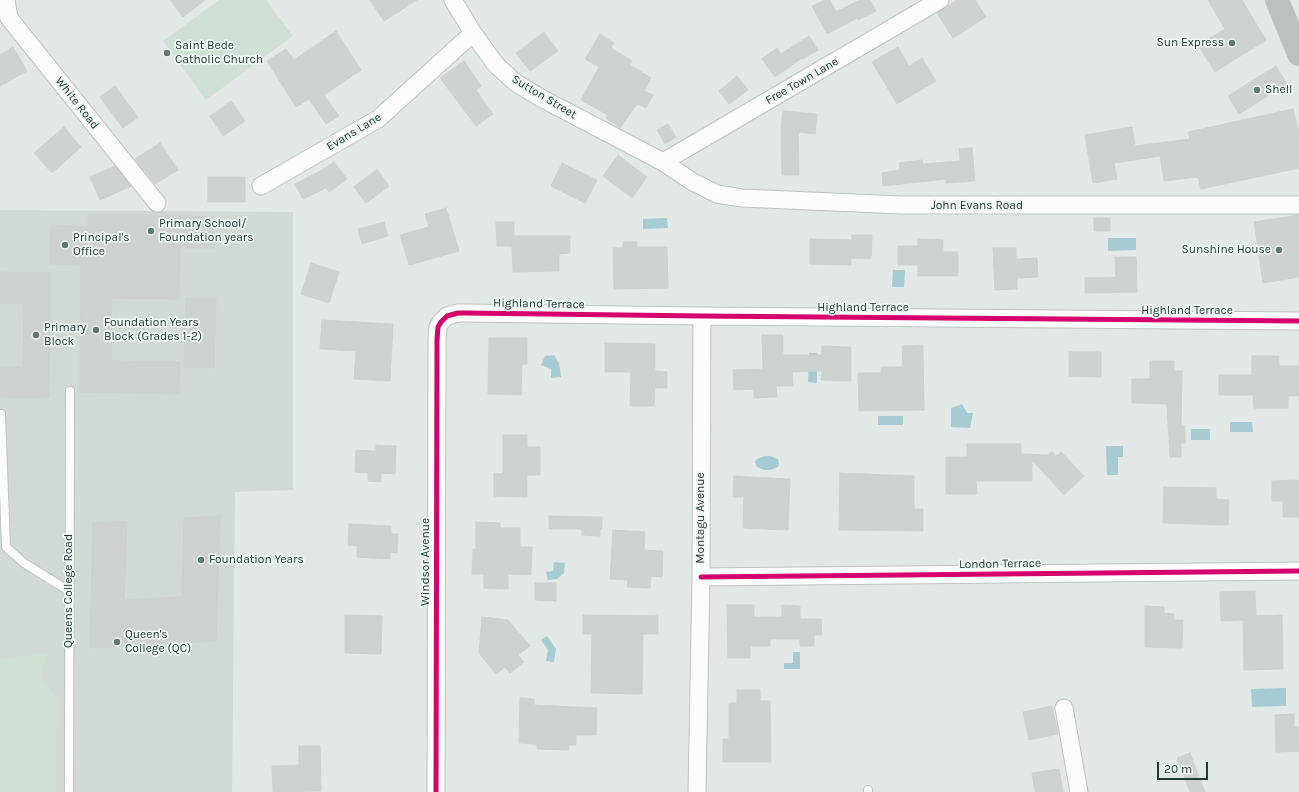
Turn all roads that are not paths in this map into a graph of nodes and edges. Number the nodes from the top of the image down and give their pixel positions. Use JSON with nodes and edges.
{"nodes":[{"id":1,"x":6,"y":0,"type":"edge"},
{"id":2,"x":453,"y":0,"type":"edge"},
{"id":3,"x":940,"y":0,"type":"edge"},
{"id":4,"x":1276,"y":0,"type":"edge"},
{"id":5,"x":5,"y":21,"type":"edge"},
{"id":6,"x":473,"y":33,"type":"junction"},
{"id":7,"x":1299,"y":54,"type":"edge"},
{"id":8,"x":663,"y":162,"type":"junction"},
{"id":9,"x":261,"y":186,"type":"dead end"},
{"id":10,"x":157,"y":203,"type":"dead end"},
{"id":11,"x":1299,"y":205,"type":"edge"},
{"id":12,"x":702,"y":316,"type":"junction"},
{"id":13,"x":1299,"y":321,"type":"edge"},
{"id":14,"x":437,"y":333,"type":"joint"},
{"id":15,"x":70,"y":391,"type":"dead end"},
{"id":16,"x":1,"y":414,"type":"edge"},
{"id":17,"x":1299,"y":571,"type":"edge"},
{"id":18,"x":701,"y":577,"type":"junction"},
{"id":19,"x":69,"y":591,"type":"junction"},
{"id":20,"x":1064,"y":708,"type":"dead end"},
{"id":21,"x":69,"y":792,"type":"edge"},
{"id":22,"x":436,"y":792,"type":"edge"},
{"id":23,"x":697,"y":792,"type":"edge"},
{"id":24,"x":1079,"y":792,"type":"edge"}],
"edges":[{"from":1,"to":5,"type":"street","name":"White Road"},
{"from":2,"to":6,"type":"street","name":"Sutton Street"},
{"from":3,"to":8,"type":"street","name":"Free Town Lane"},
{"from":4,"to":7,"type":"highway"},
{"from":5,"to":10,"type":"street","name":"White Road"},
{"from":6,"to":8,"type":"street","name":"Sutton Street"},
{"from":6,"to":9,"type":"street","name":"Evans Lane"},
{"from":8,"to":11,"type":"street","name":"John Evans Road"},
{"from":12,"to":13,"type":"street","name":"Highland Terrace"},
{"from":12,"to":14,"type":"street","name":"Highland Terrace"},
{"from":12,"to":18,"type":"street","name":"Montagu Avenue"},
{"from":14,"to":22,"type":"street","name":"Windsor Avenue"},
{"from":15,"to":19,"type":"lane","name":"Queens College Road"},
{"from":16,"to":19,"type":"lane"},
{"from":17,"to":18,"type":"street","name":"London Terrace"},
{"from":18,"to":23,"type":"street","name":"Montagu Avenue"},
{"from":19,"to":21,"type":"lane","name":"Queens College Road"},
{"from":20,"to":24,"type":"street"}]}
